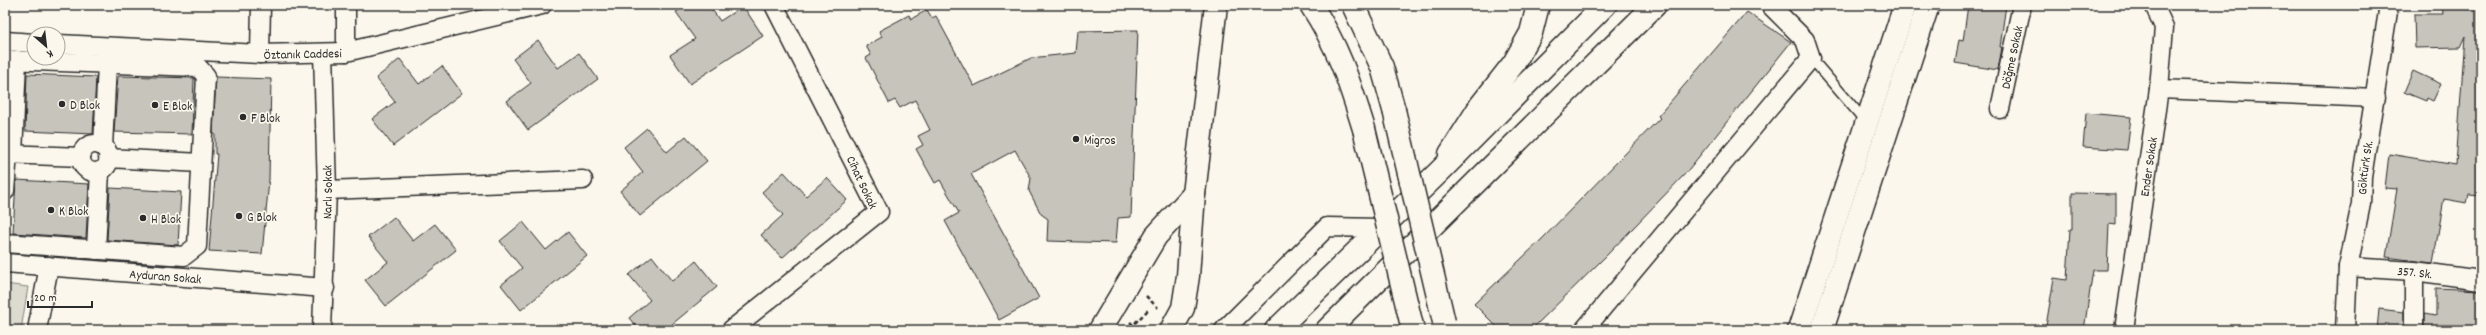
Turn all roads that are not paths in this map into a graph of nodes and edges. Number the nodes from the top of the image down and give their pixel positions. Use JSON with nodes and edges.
{"nodes":[{"id":1,"x":261,"y":5,"type":"edge"},
{"id":2,"x":346,"y":5,"type":"edge"},
{"id":3,"x":542,"y":5,"type":"edge"},
{"id":4,"x":774,"y":5,"type":"edge"},
{"id":5,"x":1216,"y":5,"type":"edge"},
{"id":6,"x":1310,"y":5,"type":"edge"},
{"id":7,"x":1353,"y":5,"type":"edge"},
{"id":8,"x":1364,"y":5,"type":"edge"},
{"id":9,"x":1538,"y":5,"type":"edge"},
{"id":10,"x":1605,"y":5,"type":"edge"},
{"id":11,"x":1655,"y":5,"type":"edge"},
{"id":12,"x":1770,"y":5,"type":"edge"},
{"id":13,"x":1905,"y":5,"type":"edge"},
{"id":14,"x":1928,"y":5,"type":"edge"},
{"id":15,"x":2022,"y":5,"type":"edge"},
{"id":16,"x":2154,"y":5,"type":"edge"},
{"id":17,"x":2389,"y":5,"type":"edge"},
{"id":18,"x":1366,"y":33,"type":"junction"},
{"id":19,"x":5,"y":41,"type":"edge"},
{"id":20,"x":26,"y":42,"type":"edge"},
{"id":21,"x":66,"y":44,"type":"edge"},
{"id":22,"x":346,"y":52,"type":"junction"},
{"id":23,"x":324,"y":53,"type":"junction"},
{"id":24,"x":260,"y":54,"type":"junction"},
{"id":25,"x":1811,"y":58,"type":"junction"},
{"id":26,"x":11,"y":60,"type":"edge"},
{"id":27,"x":107,"y":64,"type":"junction"},
{"id":28,"x":2159,"y":89,"type":"junction"},
{"id":29,"x":2376,"y":98,"type":"junction"},
{"id":30,"x":2000,"y":109,"type":"dead end"},
{"id":31,"x":1867,"y":123,"type":"junction"},
{"id":32,"x":8,"y":154,"type":"edge"},
{"id":33,"x":81,"y":157,"type":"junction"},
{"id":34,"x":104,"y":159,"type":"junction"},
{"id":35,"x":201,"y":163,"type":"junction"},
{"id":36,"x":1439,"y":172,"type":"junction"},
{"id":37,"x":583,"y":180,"type":"dead end"},
{"id":38,"x":327,"y":190,"type":"junction"},
{"id":39,"x":5,"y":191,"type":"edge"},
{"id":40,"x":1194,"y":194,"type":"junction"},
{"id":41,"x":1381,"y":228,"type":"junction"},
{"id":42,"x":5,"y":243,"type":"edge"},
{"id":43,"x":96,"y":250,"type":"junction"},
{"id":44,"x":5,"y":263,"type":"edge"},
{"id":45,"x":49,"y":266,"type":"junction"},
{"id":46,"x":2348,"y":267,"type":"junction"},
{"id":47,"x":2414,"y":271,"type":"junction"},
{"id":48,"x":2481,"y":280,"type":"edge"},
{"id":49,"x":325,"y":288,"type":"junction"},
{"id":50,"x":1445,"y":326,"type":"edge"},
{"id":51,"x":37,"y":330,"type":"edge"},
{"id":52,"x":322,"y":330,"type":"edge"},
{"id":53,"x":731,"y":330,"type":"edge"},
{"id":54,"x":1100,"y":330,"type":"edge"},
{"id":55,"x":1171,"y":330,"type":"edge"},
{"id":56,"x":1224,"y":330,"type":"edge"},
{"id":57,"x":1276,"y":330,"type":"edge"},
{"id":58,"x":1327,"y":330,"type":"edge"},
{"id":59,"x":1413,"y":330,"type":"edge"},
{"id":60,"x":1584,"y":330,"type":"edge"},
{"id":61,"x":1799,"y":330,"type":"edge"},
{"id":62,"x":1822,"y":330,"type":"edge"},
{"id":63,"x":2124,"y":330,"type":"edge"},
{"id":64,"x":2345,"y":330,"type":"edge"},
{"id":65,"x":2414,"y":330,"type":"edge"}],
"edges":[{"from":1,"to":24,"type":"street"},
{"from":2,"to":22,"type":"street"},
{"from":3,"to":22,"type":"street","name":"Öztanık Caddesi"},
{"from":4,"to":53,"type":"street","name":"Cihat Sokak"},
{"from":5,"to":40,"type":"main road"},
{"from":6,"to":59,"type":"main road","bridge":true},
{"from":7,"to":18,"type":"main road"},
{"from":8,"to":18,"type":"main road"},
{"from":9,"to":36,"type":"main road"},
{"from":10,"to":36,"type":"main road"},
{"from":11,"to":58,"type":"main road"},
{"from":12,"to":25,"type":"street"},
{"from":13,"to":31,"type":"main road"},
{"from":14,"to":62,"type":"main road"},
{"from":15,"to":30,"type":"street","name":"Döğme Sokak"},
{"from":16,"to":28,"type":"street","name":"Ender Sokak"},
{"from":17,"to":29,"type":"street","name":"Göktürk Sk."},
{"from":18,"to":50,"type":"main road","bridge":true},
{"from":19,"to":20,"type":"street"},
{"from":21,"to":24,"type":"street","name":"Öztanık Caddesi"},
{"from":22,"to":23,"type":"street","name":"Öztanık Caddesi"},
{"from":23,"to":24,"type":"street","name":"Öztanık Caddesi"},
{"from":23,"to":38,"type":"street","name":"Narlı Sokak"},
{"from":25,"to":31,"type":"lane"},
{"from":25,"to":60,"type":"street"},
{"from":26,"to":27,"type":"street"},
{"from":26,"to":32,"type":"street"},
{"from":27,"to":34,"type":"street"},
{"from":27,"to":35,"type":"street"},
{"from":28,"to":29,"type":"street"},
{"from":28,"to":63,"type":"street","name":"Ender Sokak"},
{"from":29,"to":46,"type":"street","name":"Göktürk Sk."},
{"from":31,"to":61,"type":"main road"},
{"from":32,"to":33,"type":"street"},
{"from":32,"to":39,"type":"street"},
{"from":33,"to":34,"type":"street"},
{"from":33,"to":34,"type":"street"},
{"from":34,"to":35,"type":"street"},
{"from":34,"to":43,"type":"street"},
{"from":35,"to":43,"type":"street"},
{"from":36,"to":41,"type":"main road"},
{"from":37,"to":38,"type":"street"},
{"from":38,"to":49,"type":"street","name":"Narlı Sokak"},
{"from":40,"to":54,"type":"main road"},
{"from":40,"to":55,"type":"main road"},
{"from":41,"to":56,"type":"street"},
{"from":41,"to":57,"type":"main road"},
{"from":42,"to":43,"type":"street"},
{"from":44,"to":45,"type":"street","name":"Ayduran Sokak"},
{"from":45,"to":49,"type":"street","name":"Ayduran Sokak"},
{"from":45,"to":51,"type":"street"},
{"from":46,"to":47,"type":"street","name":"357. Sk."},
{"from":46,"to":64,"type":"street","name":"Göktürk Sk."},
{"from":47,"to":48,"type":"street","name":"357. Sk."},
{"from":47,"to":65,"type":"street"},
{"from":49,"to":52,"type":"street","name":"Narlı Sokak"}]}
